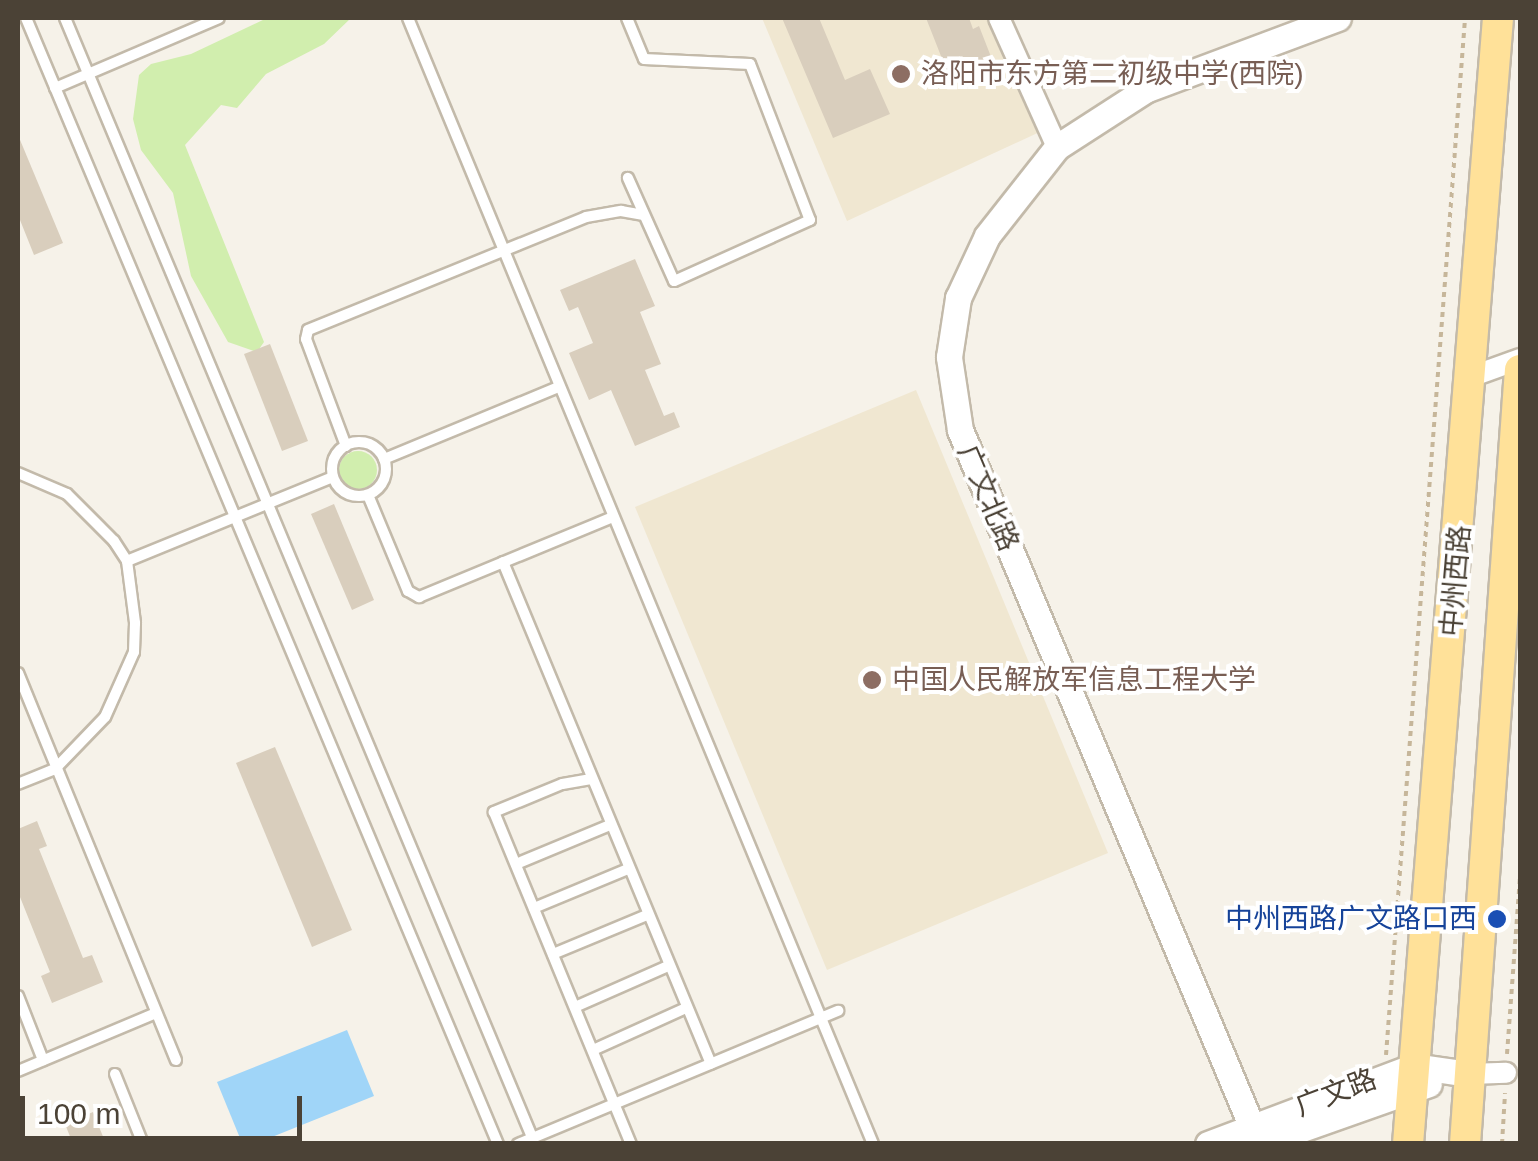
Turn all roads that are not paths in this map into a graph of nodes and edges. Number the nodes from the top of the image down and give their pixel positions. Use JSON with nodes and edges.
{"nodes":[{"id":1,"x":26,"y":18,"type":"edge"},
{"id":2,"x":65,"y":18,"type":"edge"},
{"id":3,"x":179,"y":18,"type":"edge"},
{"id":4,"x":219,"y":18,"type":"edge"},
{"id":5,"x":408,"y":18,"type":"edge"},
{"id":6,"x":626,"y":18,"type":"edge"},
{"id":7,"x":999,"y":18,"type":"edge"},
{"id":8,"x":1338,"y":18,"type":"edge"},
{"id":9,"x":1498,"y":18,"type":"edge"},
{"id":10,"x":185,"y":32,"type":"junction"},
{"id":11,"x":88,"y":74,"type":"junction"},
{"id":12,"x":55,"y":88,"type":"junction"},
{"id":13,"x":1058,"y":147,"type":"junction"},
{"id":14,"x":628,"y":178,"type":"dead end"},
{"id":15,"x":644,"y":215,"type":"junction"},
{"id":16,"x":504,"y":250,"type":"junction"},
{"id":17,"x":1520,"y":360,"type":"edge"},
{"id":18,"x":1520,"y":370,"type":"edge"},
{"id":19,"x":1473,"y":376,"type":"junction"},
{"id":20,"x":559,"y":387,"type":"junction"},
{"id":21,"x":346,"y":446,"type":"junction"},
{"id":22,"x":384,"y":459,"type":"junction"},
{"id":23,"x":18,"y":472,"type":"edge"},
{"id":24,"x":334,"y":477,"type":"junction"},
{"id":25,"x":368,"y":495,"type":"junction"},
{"id":26,"x":268,"y":502,"type":"junction"},
{"id":27,"x":236,"y":516,"type":"junction"},
{"id":28,"x":613,"y":517,"type":"junction"},
{"id":29,"x":127,"y":561,"type":"junction"},
{"id":30,"x":503,"y":562,"type":"junction"},
{"id":31,"x":18,"y":673,"type":"edge"},
{"id":32,"x":56,"y":769,"type":"junction"},
{"id":33,"x":591,"y":780,"type":"junction"},
{"id":34,"x":18,"y":784,"type":"edge"},
{"id":35,"x":610,"y":825,"type":"junction"},
{"id":36,"x":516,"y":864,"type":"junction"},
{"id":37,"x":628,"y":869,"type":"junction"},
{"id":38,"x":534,"y":908,"type":"junction"},
{"id":39,"x":647,"y":915,"type":"junction"},
{"id":40,"x":554,"y":954,"type":"junction"},
{"id":41,"x":668,"y":966,"type":"junction"},
{"id":42,"x":18,"y":996,"type":"edge"},
{"id":43,"x":576,"y":1007,"type":"junction"},
{"id":44,"x":686,"y":1008,"type":"junction"},
{"id":45,"x":838,"y":1011,"type":"dead end"},
{"id":46,"x":156,"y":1013,"type":"junction"},
{"id":47,"x":818,"y":1019,"type":"junction"},
{"id":48,"x":593,"y":1050,"type":"junction"},
{"id":49,"x":43,"y":1060,"type":"junction"},
{"id":50,"x":176,"y":1060,"type":"dead end"},
{"id":51,"x":710,"y":1064,"type":"junction"},
{"id":52,"x":18,"y":1071,"type":"edge"},
{"id":53,"x":1506,"y":1073,"type":"road end"},
{"id":54,"x":115,"y":1074,"type":"dead end"},
{"id":55,"x":1469,"y":1074,"type":"junction"},
{"id":56,"x":1403,"y":1077,"type":"junction"},
{"id":57,"x":614,"y":1104,"type":"junction"},
{"id":58,"x":532,"y":1137,"type":"junction"},
{"id":59,"x":1257,"y":1138,"type":"edge"},
{"id":60,"x":143,"y":1144,"type":"edge"},
{"id":61,"x":498,"y":1144,"type":"edge"},
{"id":62,"x":518,"y":1144,"type":"edge"},
{"id":63,"x":631,"y":1144,"type":"edge"},
{"id":64,"x":872,"y":1144,"type":"edge"},
{"id":65,"x":1208,"y":1144,"type":"edge"},
{"id":66,"x":1408,"y":1144,"type":"edge"},
{"id":67,"x":1465,"y":1144,"type":"edge"}],
"edges":[{"from":1,"to":12,"type":"lane"},
{"from":2,"to":11,"type":"lane"},
{"from":3,"to":10,"type":"lane"},
{"from":4,"to":10,"type":"lane"},
{"from":5,"to":16,"type":"lane"},
{"from":6,"to":15,"type":"lane"},
{"from":7,"to":13,"type":"street"},
{"from":8,"to":13,"type":"street","name":"广文北路"},
{"from":9,"to":19,"type":"main road","name":"中州西路"},
{"from":10,"to":11,"type":"lane"},
{"from":11,"to":12,"type":"lane"},
{"from":11,"to":26,"type":"lane"},
{"from":12,"to":27,"type":"lane"},
{"from":13,"to":59,"type":"street","name":"广文北路"},
{"from":14,"to":15,"type":"lane"},
{"from":15,"to":16,"type":"lane"},
{"from":16,"to":20,"type":"lane"},
{"from":16,"to":21,"type":"lane"},
{"from":17,"to":19,"type":"street"},
{"from":18,"to":55,"type":"main road","name":"中州西路"},
{"from":19,"to":56,"type":"main road","name":"中州西路"},
{"from":20,"to":22,"type":"lane"},
{"from":20,"to":28,"type":"lane"},
{"from":21,"to":22,"type":"lane"},
{"from":21,"to":24,"type":"lane"},
{"from":22,"to":25,"type":"lane"},
{"from":23,"to":29,"type":"lane"},
{"from":24,"to":25,"type":"lane"},
{"from":24,"to":26,"type":"lane"},
{"from":25,"to":30,"type":"lane"},
{"from":26,"to":27,"type":"lane"},
{"from":26,"to":58,"type":"lane"},
{"from":27,"to":29,"type":"lane"},
{"from":27,"to":61,"type":"lane"},
{"from":28,"to":30,"type":"lane"},
{"from":28,"to":47,"type":"lane"},
{"from":29,"to":32,"type":"lane"},
{"from":30,"to":33,"type":"lane"},
{"from":31,"to":32,"type":"lane"},
{"from":32,"to":34,"type":"lane"},
{"from":32,"to":46,"type":"lane"},
{"from":33,"to":35,"type":"lane"},
{"from":33,"to":36,"type":"lane"},
{"from":35,"to":36,"type":"lane"},
{"from":35,"to":37,"type":"lane"},
{"from":36,"to":38,"type":"lane"},
{"from":37,"to":38,"type":"lane"},
{"from":37,"to":39,"type":"lane"},
{"from":38,"to":40,"type":"lane"},
{"from":39,"to":40,"type":"lane"},
{"from":39,"to":41,"type":"lane"},
{"from":40,"to":43,"type":"lane"},
{"from":41,"to":43,"type":"lane"},
{"from":41,"to":44,"type":"lane"},
{"from":42,"to":49,"type":"lane"},
{"from":43,"to":48,"type":"lane"},
{"from":44,"to":48,"type":"lane"},
{"from":44,"to":51,"type":"lane"},
{"from":45,"to":47,"type":"lane"},
{"from":46,"to":49,"type":"lane"},
{"from":46,"to":50,"type":"lane"},
{"from":47,"to":51,"type":"lane"},
{"from":47,"to":64,"type":"lane"},
{"from":48,"to":57,"type":"lane"},
{"from":49,"to":52,"type":"lane"},
{"from":51,"to":57,"type":"lane"},
{"from":53,"to":55,"type":"street","name":"广文路"},
{"from":54,"to":60,"type":"lane"},
{"from":55,"to":56,"type":"street","name":"广文路"},
{"from":55,"to":67,"type":"main road","name":"中州西路"},
{"from":56,"to":59,"type":"street","name":"广文路"},
{"from":56,"to":66,"type":"main road","name":"中州西路"},
{"from":57,"to":58,"type":"lane"},
{"from":57,"to":63,"type":"lane"},
{"from":58,"to":62,"type":"lane"},
{"from":59,"to":65,"type":"street","name":"广文路"}]}
